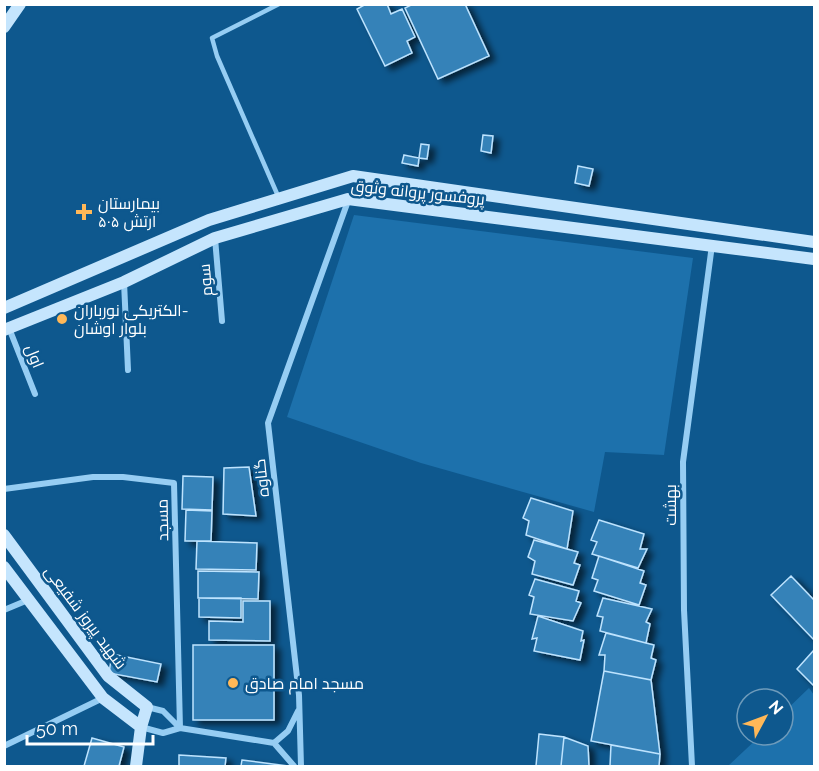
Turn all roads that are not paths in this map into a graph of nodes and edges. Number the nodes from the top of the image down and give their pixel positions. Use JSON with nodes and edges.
{"nodes":[{"id":1,"x":20,"y":4,"type":"edge"},
{"id":2,"x":279,"y":4,"type":"edge"},
{"id":3,"x":7,"y":20,"type":"edge"},
{"id":4,"x":353,"y":176,"type":"junction"},
{"id":5,"x":279,"y":199,"type":"junction"},
{"id":6,"x":348,"y":199,"type":"junction"},
{"id":7,"x":286,"y":217,"type":"junction"},
{"id":8,"x":210,"y":220,"type":"junction"},
{"id":9,"x":715,"y":227,"type":"junction"},
{"id":10,"x":215,"y":238,"type":"junction"},
{"id":11,"x":814,"y":242,"type":"edge"},
{"id":12,"x":712,"y":244,"type":"junction"},
{"id":13,"x":814,"y":260,"type":"edge"},
{"id":14,"x":116,"y":261,"type":"junction"},
{"id":15,"x":124,"y":282,"type":"junction"},
{"id":16,"x":4,"y":308,"type":"edge"},
{"id":17,"x":222,"y":321,"type":"dead end"},
{"id":18,"x":7,"y":329,"type":"edge"},
{"id":19,"x":128,"y":370,"type":"dead end"},
{"id":20,"x":35,"y":394,"type":"dead end"},
{"id":21,"x":4,"y":489,"type":"edge"},
{"id":22,"x":4,"y":535,"type":"edge"},
{"id":23,"x":4,"y":567,"type":"edge"},
{"id":24,"x":44,"y":591,"type":"junction"},
{"id":25,"x":28,"y":600,"type":"junction"},
{"id":26,"x":4,"y":610,"type":"edge"},
{"id":27,"x":119,"y":687,"type":"junction"},
{"id":28,"x":103,"y":698,"type":"junction"},
{"id":29,"x":147,"y":707,"type":"junction"},
{"id":30,"x":299,"y":708,"type":"junction"},
{"id":31,"x":141,"y":727,"type":"junction"},
{"id":32,"x":180,"y":728,"type":"junction"},
{"id":33,"x":273,"y":743,"type":"junction"},
{"id":34,"x":4,"y":746,"type":"edge"},
{"id":35,"x":136,"y":766,"type":"edge"},
{"id":36,"x":294,"y":766,"type":"edge"},
{"id":37,"x":301,"y":766,"type":"edge"},
{"id":38,"x":692,"y":766,"type":"edge"}],
"edges":[{"from":1,"to":3,"type":"main road"},
{"from":2,"to":5,"type":"lane"},
{"from":4,"to":5,"type":"main road","name":"پروفسور پروانه وثوق"},
{"from":4,"to":6,"type":"main road"},
{"from":4,"to":9,"type":"main road","name":"پروفسور پروانه وثوق"},
{"from":5,"to":7,"type":"main road"},
{"from":5,"to":8,"type":"main road","name":"پروفسور پروانه وثوق"},
{"from":6,"to":7,"type":"main road","name":"پروفسور پروانه وثوق"},
{"from":6,"to":12,"type":"main road","name":"پروفسور پروانه وثوق"},
{"from":6,"to":30,"type":"street","name":"گناوه"},
{"from":7,"to":10,"type":"main road","name":"پروفسور پروانه وثوق"},
{"from":8,"to":10,"type":"main road"},
{"from":8,"to":14,"type":"main road","name":"پروفسور پروانه وثوق"},
{"from":9,"to":11,"type":"main road","name":"پروفسور پروانه وثوق"},
{"from":9,"to":12,"type":"main road"},
{"from":10,"to":15,"type":"main road","name":"پروفسور پروانه وثوق"},
{"from":10,"to":17,"type":"street","name":"سوم"},
{"from":12,"to":13,"type":"main road","name":"پروفسور پروانه وثوق"},
{"from":12,"to":38,"type":"street","name":"بهشت"},
{"from":14,"to":15,"type":"main road"},
{"from":14,"to":16,"type":"main road","name":"پروفسور پروانه وثوق"},
{"from":15,"to":18,"type":"main road","name":"پروفسور پروانه وثوق"},
{"from":15,"to":19,"type":"street"},
{"from":18,"to":20,"type":"street","name":"اول"},
{"from":21,"to":32,"type":"street","name":"مسجد"},
{"from":22,"to":24,"type":"main road","name":"شهید پیروز شفیعی"},
{"from":23,"to":25,"type":"main road","name":"شهید پیروز شفیعی"},
{"from":24,"to":25,"type":"main road"},
{"from":24,"to":27,"type":"main road","name":"شهید پیروز شفیعی"},
{"from":25,"to":26,"type":"street"},
{"from":25,"to":28,"type":"main road","name":"شهید پیروز شفیعی"},
{"from":27,"to":28,"type":"main road"},
{"from":27,"to":29,"type":"main road","name":"شهید پیروز شفیعی"},
{"from":28,"to":31,"type":"main road","name":"شهید پیروز شفیعی"},
{"from":28,"to":34,"type":"street"},
{"from":29,"to":31,"type":"main road"},
{"from":29,"to":32,"type":"street","name":"شهید پیروز شفیعی"},
{"from":30,"to":33,"type":"street"},
{"from":30,"to":37,"type":"street","name":"گناوه"},
{"from":31,"to":32,"type":"street","name":"شهید پیروز شفیعی"},
{"from":31,"to":35,"type":"main road"},
{"from":32,"to":33,"type":"street","name":"شهید پیروز شفیعی"},
{"from":33,"to":36,"type":"street"}]}
